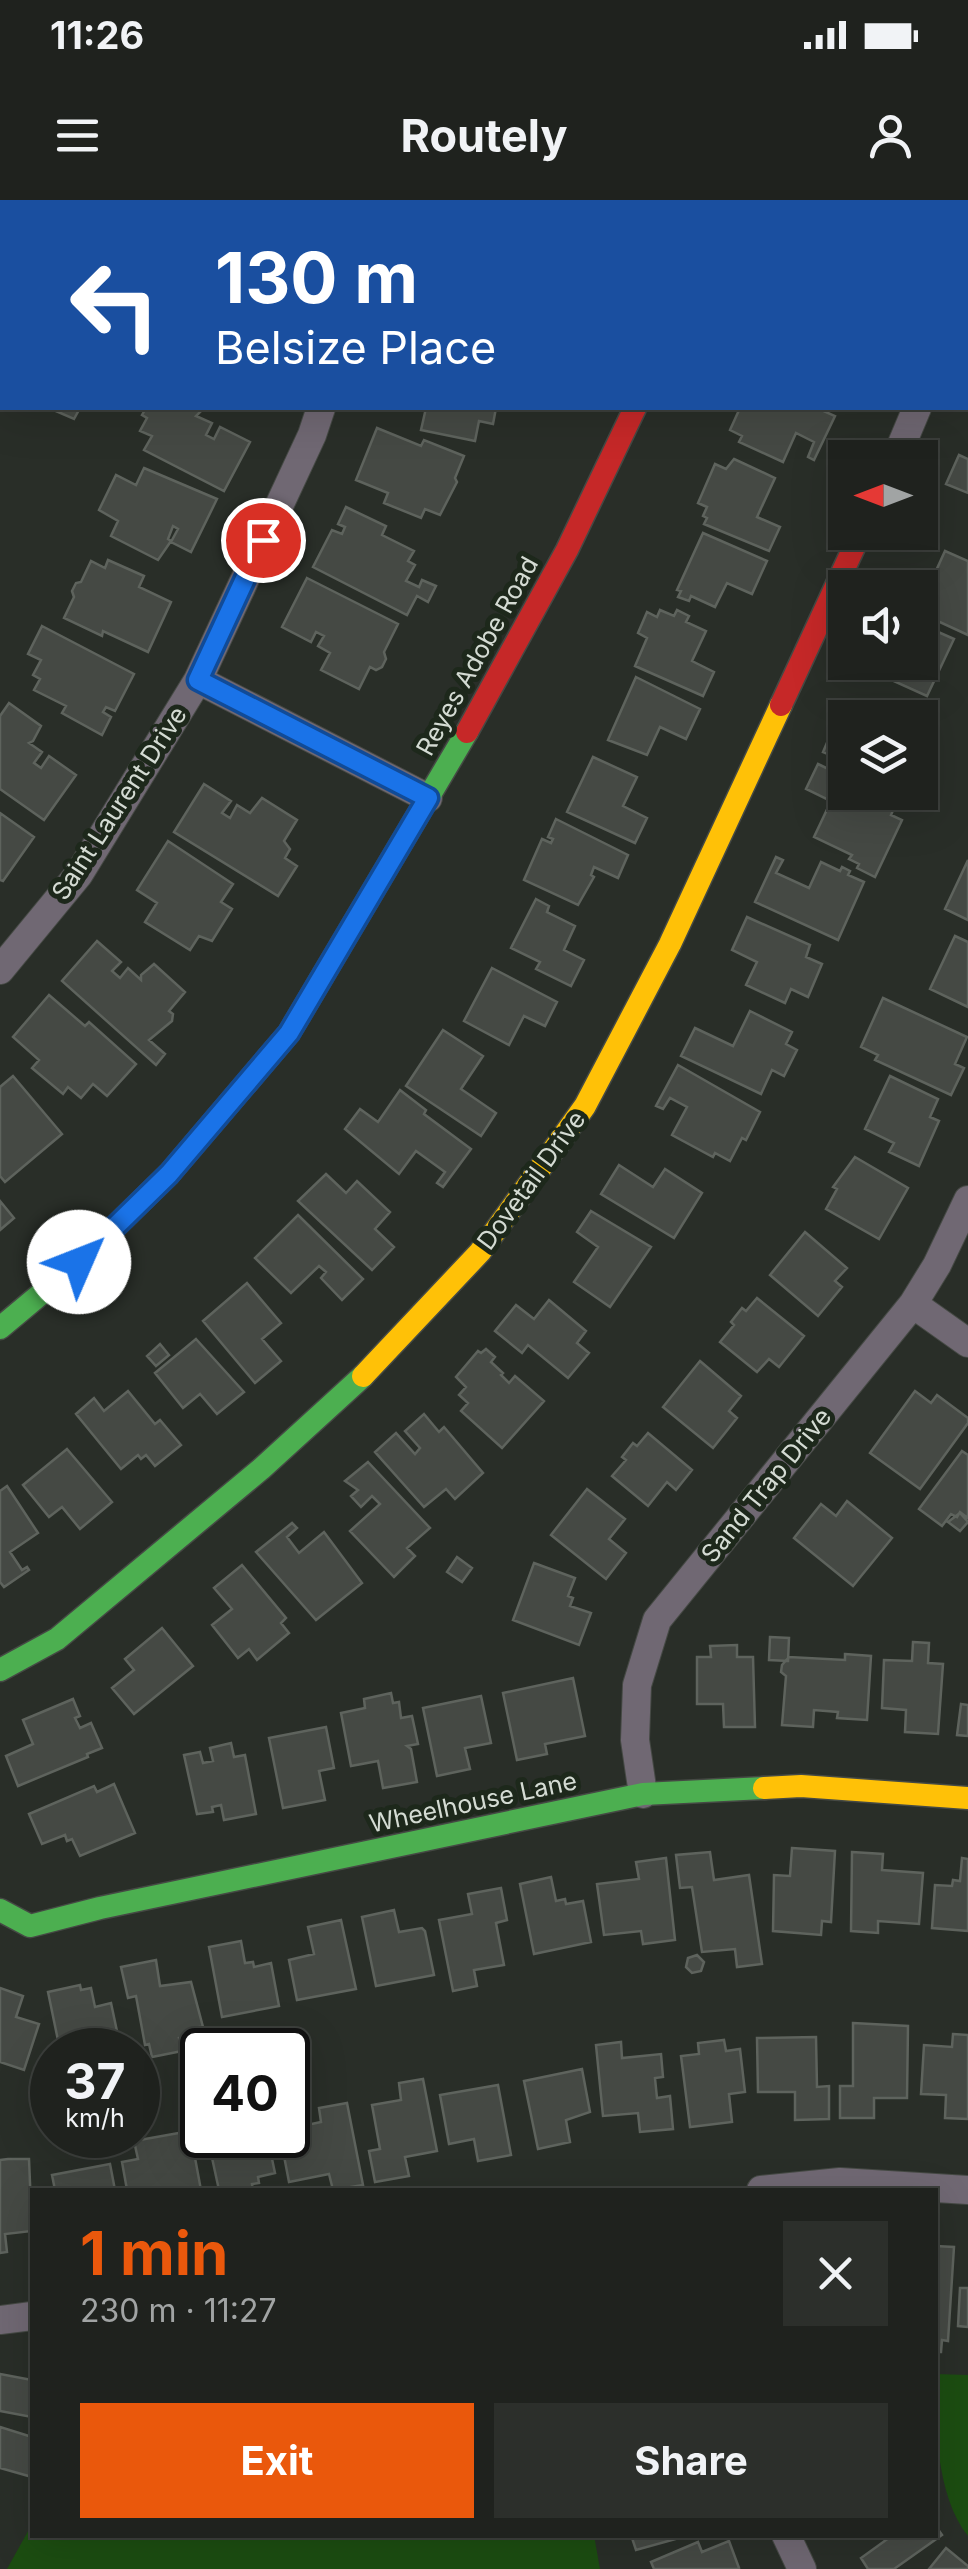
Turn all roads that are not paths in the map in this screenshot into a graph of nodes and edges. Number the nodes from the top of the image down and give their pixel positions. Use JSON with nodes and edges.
{"nodes":[{"id":1,"x":320,"y":410,"type":"edge"},
{"id":2,"x":634,"y":410,"type":"edge"},
{"id":3,"x":916,"y":410,"type":"edge"},
{"id":4,"x":904,"y":440,"type":"edge"},
{"id":5,"x":852,"y":550,"type":"edge"},
{"id":6,"x":198,"y":680,"type":"junction"},
{"id":7,"x":428,"y":798,"type":"junction"},
{"id":8,"x":0,"y":970,"type":"edge"},
{"id":9,"x":968,"y":1200,"type":"edge"},
{"id":10,"x":913,"y":1304,"type":"junction"},
{"id":11,"x":0,"y":1328,"type":"edge"},
{"id":12,"x":968,"y":1343,"type":"edge"},
{"id":13,"x":0,"y":1670,"type":"edge"},
{"id":14,"x":644,"y":1794,"type":"junction"},
{"id":15,"x":968,"y":1798,"type":"edge"},
{"id":16,"x":0,"y":1910,"type":"edge"},
{"id":17,"x":781,"y":2188,"type":"edge"},
{"id":18,"x":936,"y":2188,"type":"edge"},
{"id":19,"x":938,"y":2188,"type":"edge"},
{"id":20,"x":968,"y":2190,"type":"edge"},
{"id":21,"x":30,"y":2316,"type":"edge"},
{"id":22,"x":0,"y":2320,"type":"edge"},
{"id":23,"x":787,"y":2538,"type":"edge"},
{"id":24,"x":802,"y":2569,"type":"edge"}],
"edges":[{"from":1,"to":6,"type":"street","name":"Saint Laurent Drive"},
{"from":2,"to":7,"type":"street","name":"Reyes Adobe Road"},
{"from":3,"to":4,"type":"street"},
{"from":5,"to":13,"type":"street","name":"Dovetail Drive"},
{"from":6,"to":7,"type":"street"},
{"from":6,"to":8,"type":"street","name":"Saint Laurent Drive"},
{"from":7,"to":11,"type":"street","name":"Reyes Adobe Road"},
{"from":9,"to":10,"type":"street","name":"Sand Trap Drive"},
{"from":10,"to":12,"type":"street"},
{"from":10,"to":14,"type":"street","name":"Sand Trap Drive"},
{"from":14,"to":15,"type":"street","name":"Wheelhouse Lane"},
{"from":14,"to":16,"type":"street","name":"Wheelhouse Lane"},
{"from":17,"to":18,"type":"street"},
{"from":19,"to":20,"type":"street"},
{"from":21,"to":22,"type":"street"},
{"from":23,"to":24,"type":"street"}]}
